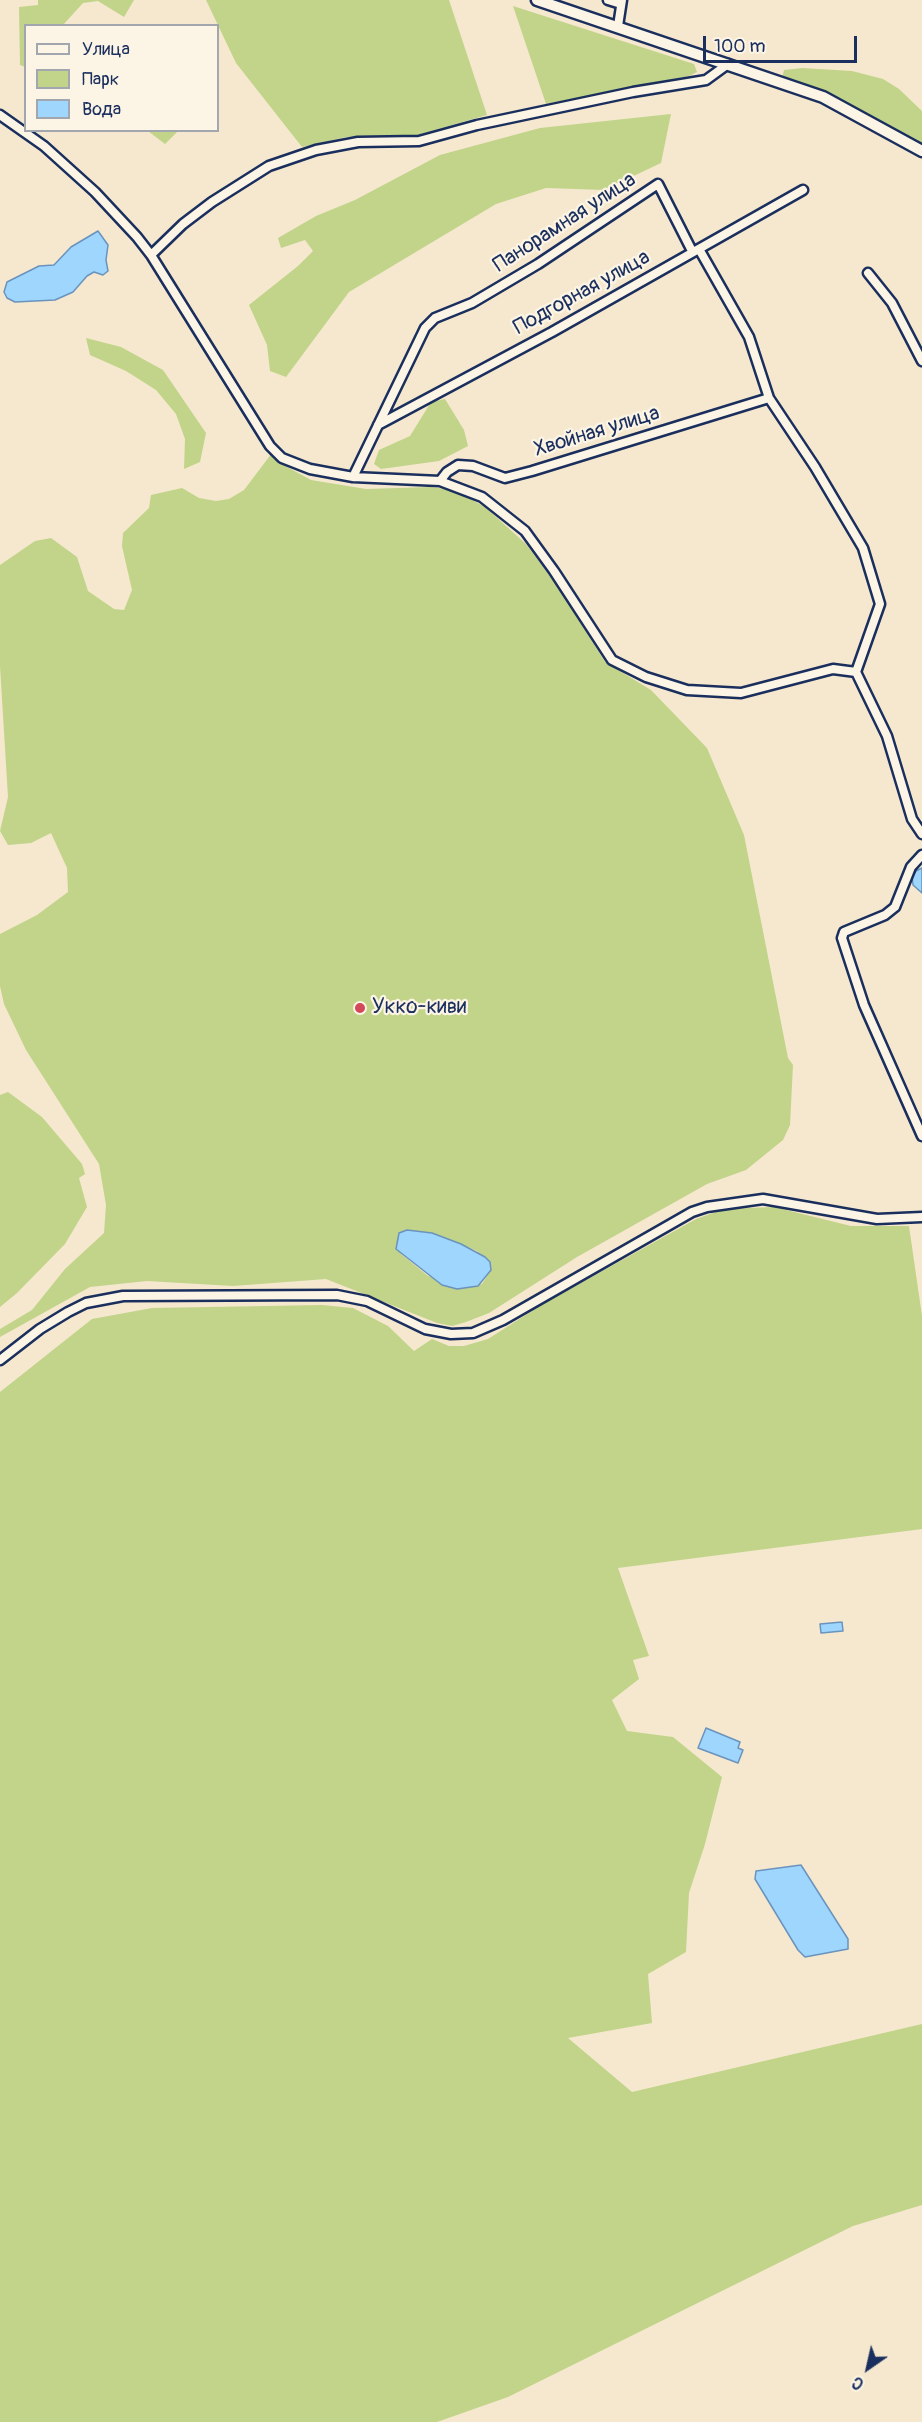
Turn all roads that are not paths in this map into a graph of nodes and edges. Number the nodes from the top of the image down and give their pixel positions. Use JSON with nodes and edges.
{"nodes":[{"id":1,"x":537,"y":0,"type":"edge"},
{"id":2,"x":608,"y":0,"type":"edge"},
{"id":3,"x":622,"y":2,"type":"edge"},
{"id":4,"x":618,"y":26,"type":"junction"},
{"id":5,"x":728,"y":64,"type":"junction"},
{"id":6,"x":0,"y":115,"type":"edge"},
{"id":7,"x":24,"y":132,"type":"edge"},
{"id":8,"x":25,"y":132,"type":"edge"},
{"id":9,"x":922,"y":152,"type":"edge"},
{"id":10,"x":803,"y":190,"type":"dead end"},
{"id":11,"x":696,"y":250,"type":"junction"},
{"id":12,"x":151,"y":255,"type":"junction"},
{"id":13,"x":868,"y":273,"type":"dead end"},
{"id":14,"x":922,"y":361,"type":"edge"},
{"id":15,"x":769,"y":398,"type":"junction"},
{"id":16,"x":378,"y":426,"type":"junction"},
{"id":17,"x":353,"y":477,"type":"junction"},
{"id":18,"x":440,"y":481,"type":"junction"},
{"id":19,"x":856,"y":672,"type":"junction"},
{"id":20,"x":922,"y":834,"type":"edge"},
{"id":21,"x":922,"y":855,"type":"edge"},
{"id":22,"x":922,"y":1136,"type":"edge"},
{"id":23,"x":922,"y":1217,"type":"edge"},
{"id":24,"x":0,"y":1360,"type":"edge"}],
"edges":[{"from":1,"to":4,"type":"street"},
{"from":2,"to":3,"type":"street"},
{"from":3,"to":4,"type":"street"},
{"from":4,"to":5,"type":"street"},
{"from":5,"to":9,"type":"street"},
{"from":5,"to":12,"type":"street"},
{"from":6,"to":7,"type":"street"},
{"from":8,"to":12,"type":"street"},
{"from":10,"to":11,"type":"street","name":"Подгорная улица"},
{"from":11,"to":15,"type":"street"},
{"from":11,"to":16,"type":"street","name":"Подгорная улица"},
{"from":11,"to":16,"type":"street","name":"Панорамная улица"},
{"from":12,"to":17,"type":"street"},
{"from":13,"to":14,"type":"street"},
{"from":15,"to":18,"type":"street","name":"Хвойная улица"},
{"from":15,"to":19,"type":"street"},
{"from":16,"to":17,"type":"street"},
{"from":17,"to":18,"type":"street"},
{"from":18,"to":19,"type":"street"},
{"from":19,"to":20,"type":"street"},
{"from":21,"to":22,"type":"street"},
{"from":23,"to":24,"type":"street"}]}
